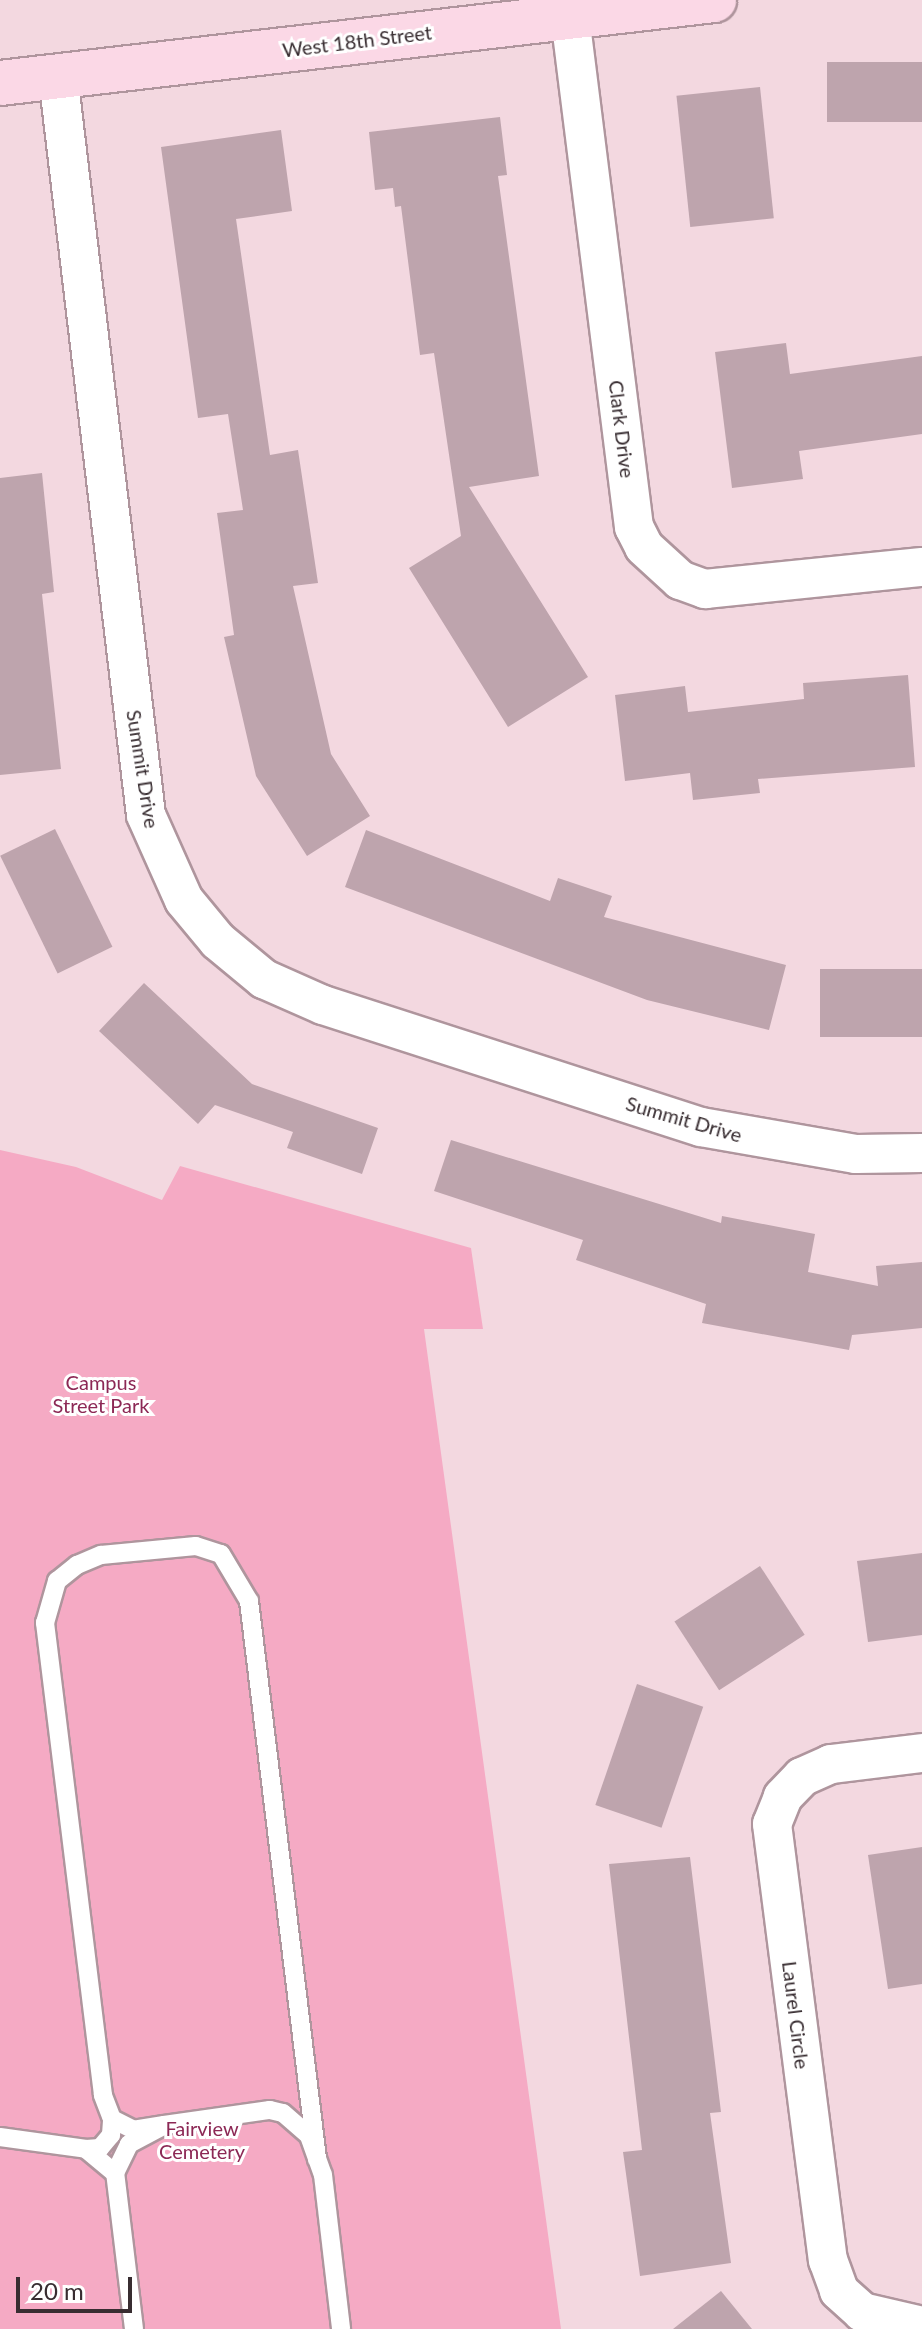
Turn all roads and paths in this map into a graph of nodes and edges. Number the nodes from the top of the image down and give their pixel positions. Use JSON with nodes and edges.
{"nodes":[{"id":1,"x":714,"y":0,"type":"edge"},
{"id":2,"x":570,"y":17,"type":"junction"},
{"id":3,"x":58,"y":76,"type":"junction"},
{"id":4,"x":0,"y":83,"type":"edge"},
{"id":5,"x":922,"y":567,"type":"edge"},
{"id":6,"x":922,"y":1153,"type":"edge"},
{"id":7,"x":922,"y":1753,"type":"edge"},
{"id":8,"x":306,"y":2063,"type":"junction"},
{"id":9,"x":270,"y":2110,"type":"junction"},
{"id":10,"x":112,"y":2119,"type":"junction"},
{"id":11,"x":164,"y":2125,"type":"junction"},
{"id":12,"x":0,"y":2137,"type":"edge"},
{"id":13,"x":86,"y":2149,"type":"junction"},
{"id":14,"x":317,"y":2159,"type":"junction"},
{"id":15,"x":115,"y":2173,"type":"junction"},
{"id":16,"x":922,"y":2326,"type":"edge"},
{"id":17,"x":134,"y":2329,"type":"edge"},
{"id":18,"x":341,"y":2329,"type":"edge"}],
"edges":[{"from":1,"to":2,"type":"main road","name":"West 18th Street"},
{"from":2,"to":3,"type":"main road","name":"West 18th Street"},
{"from":2,"to":5,"type":"street","name":"Clark Drive"},
{"from":3,"to":4,"type":"main road","name":"West 18th Street"},
{"from":3,"to":6,"type":"street","name":"Summit Drive"},
{"from":7,"to":16,"type":"street","name":"Laurel Circle"},
{"from":8,"to":9,"type":"lane"},
{"from":8,"to":10,"type":"lane"},
{"from":8,"to":14,"type":"lane"},
{"from":9,"to":11,"type":"lane"},
{"from":9,"to":14,"type":"lane"},
{"from":10,"to":11,"type":"lane"},
{"from":10,"to":13,"type":"lane"},
{"from":11,"to":15,"type":"lane"},
{"from":12,"to":13,"type":"lane"},
{"from":13,"to":15,"type":"lane"},
{"from":14,"to":18,"type":"lane"},
{"from":15,"to":17,"type":"lane"}]}
